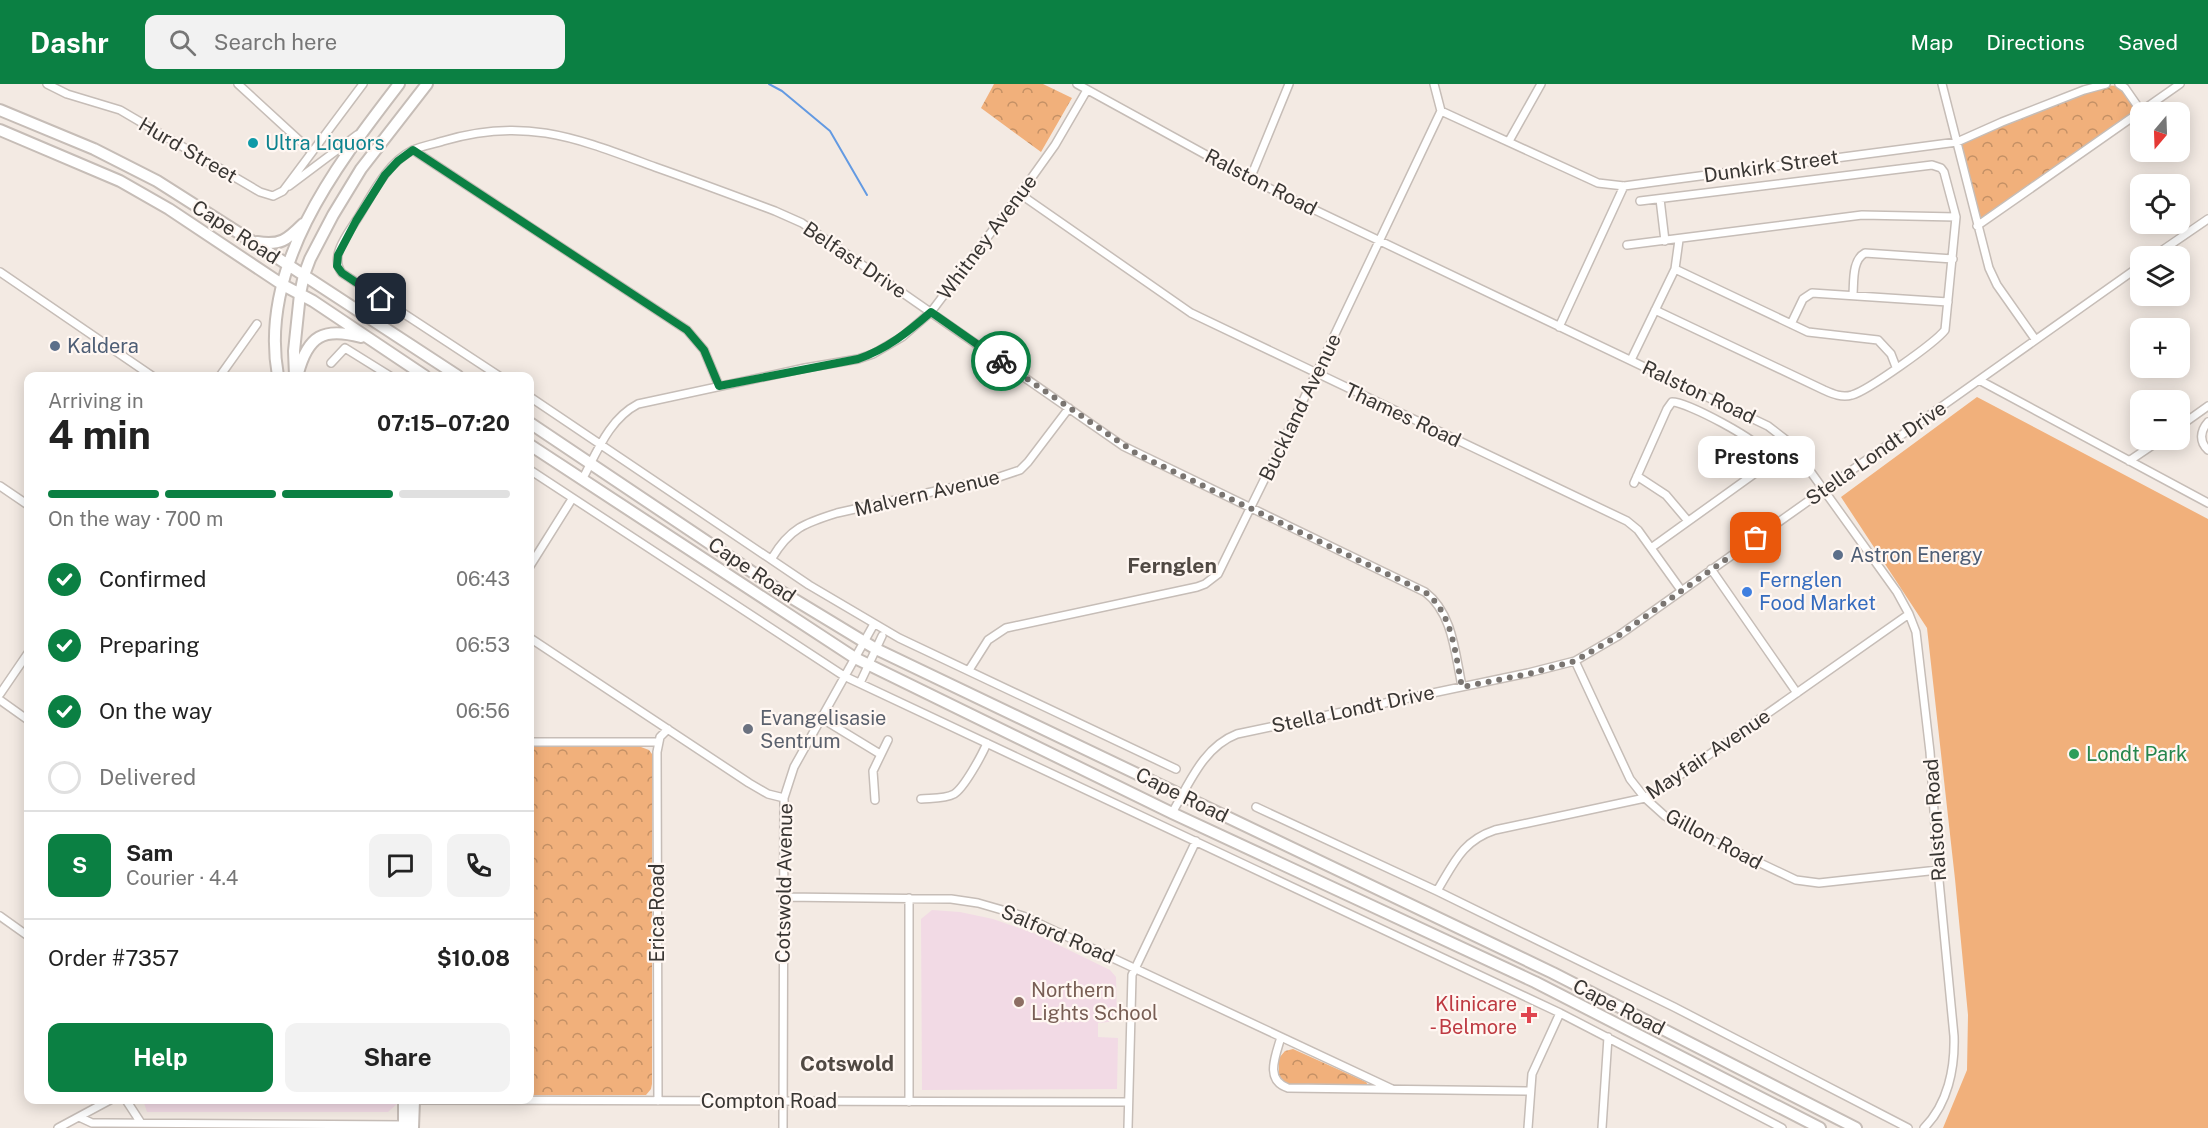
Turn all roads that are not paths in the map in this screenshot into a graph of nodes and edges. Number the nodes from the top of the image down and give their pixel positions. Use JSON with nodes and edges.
{"nodes":[{"id":1,"x":47,"y":84,"type":"edge"},
{"id":2,"x":238,"y":84,"type":"edge"},
{"id":3,"x":363,"y":84,"type":"edge"},
{"id":4,"x":399,"y":84,"type":"edge"},
{"id":5,"x":427,"y":84,"type":"edge"},
{"id":6,"x":1077,"y":84,"type":"edge"},
{"id":7,"x":1289,"y":84,"type":"edge"},
{"id":8,"x":1434,"y":84,"type":"edge"},
{"id":9,"x":1541,"y":84,"type":"edge"},
{"id":10,"x":1942,"y":84,"type":"edge"},
{"id":11,"x":2106,"y":84,"type":"edge"},
{"id":12,"x":2119,"y":84,"type":"edge"},
{"id":13,"x":2180,"y":84,"type":"edge"},
{"id":14,"x":1087,"y":90,"type":"junction"},
{"id":15,"x":2135,"y":102,"type":"edge"},
{"id":16,"x":2154,"y":102,"type":"edge"},
{"id":17,"x":0,"y":110,"type":"edge"},
{"id":18,"x":1441,"y":111,"type":"junction"},
{"id":19,"x":2130,"y":119,"type":"edge"},
{"id":20,"x":0,"y":129,"type":"edge"},
{"id":21,"x":365,"y":129,"type":"junction"},
{"id":22,"x":1509,"y":141,"type":"junction"},
{"id":23,"x":1957,"y":142,"type":"junction"},
{"id":24,"x":413,"y":150,"type":"junction"},
{"id":25,"x":312,"y":152,"type":"junction"},
{"id":26,"x":1250,"y":179,"type":"junction"},
{"id":27,"x":1624,"y":186,"type":"junction"},
{"id":28,"x":283,"y":191,"type":"junction"},
{"id":29,"x":1020,"y":194,"type":"junction"},
{"id":30,"x":1660,"y":199,"type":"junction"},
{"id":31,"x":1640,"y":201,"type":"dead end"},
{"id":32,"x":310,"y":216,"type":"junction"},
{"id":33,"x":1956,"y":218,"type":"junction"},
{"id":34,"x":2208,"y":219,"type":"edge"},
{"id":35,"x":1977,"y":226,"type":"junction"},
{"id":36,"x":1679,"y":240,"type":"junction"},
{"id":37,"x":1378,"y":241,"type":"junction"},
{"id":38,"x":1665,"y":241,"type":"junction"},
{"id":39,"x":253,"y":242,"type":"junction"},
{"id":40,"x":1627,"y":245,"type":"dead end"},
{"id":41,"x":2169,"y":246,"type":"edge"},
{"id":42,"x":1953,"y":259,"type":"junction"},
{"id":43,"x":288,"y":266,"type":"junction"},
{"id":44,"x":1675,"y":268,"type":"junction"},
{"id":45,"x":0,"y":272,"type":"edge"},
{"id":46,"x":2130,"y":273,"type":"edge"},
{"id":47,"x":304,"y":275,"type":"junction"},
{"id":48,"x":283,"y":285,"type":"junction"},
{"id":49,"x":300,"y":294,"type":"junction"},
{"id":50,"x":1853,"y":294,"type":"junction"},
{"id":51,"x":1948,"y":302,"type":"junction"},
{"id":52,"x":1655,"y":310,"type":"junction"},
{"id":53,"x":931,"y":312,"type":"junction"},
{"id":54,"x":257,"y":324,"type":"dead end"},
{"id":55,"x":1791,"y":324,"type":"junction"},
{"id":56,"x":1559,"y":327,"type":"junction"},
{"id":57,"x":367,"y":338,"type":"junction"},
{"id":58,"x":2035,"y":339,"type":"junction"},
{"id":59,"x":1631,"y":360,"type":"junction"},
{"id":60,"x":332,"y":363,"type":"dead end"},
{"id":61,"x":1896,"y":367,"type":"junction"},
{"id":62,"x":146,"y":372,"type":"edge"},
{"id":63,"x":223,"y":372,"type":"edge"},
{"id":64,"x":278,"y":372,"type":"edge"},
{"id":65,"x":296,"y":372,"type":"edge"},
{"id":66,"x":297,"y":372,"type":"edge"},
{"id":67,"x":384,"y":372,"type":"edge"},
{"id":68,"x":419,"y":372,"type":"edge"},
{"id":69,"x":452,"y":372,"type":"edge"},
{"id":70,"x":493,"y":372,"type":"edge"},
{"id":71,"x":1316,"y":374,"type":"junction"},
{"id":72,"x":1979,"y":380,"type":"junction"},
{"id":73,"x":719,"y":386,"type":"junction"},
{"id":74,"x":534,"y":400,"type":"edge"},
{"id":75,"x":2208,"y":406,"type":"edge"},
{"id":76,"x":1069,"y":408,"type":"junction"},
{"id":77,"x":2190,"y":419,"type":"edge"},
{"id":78,"x":2208,"y":422,"type":"edge"},
{"id":79,"x":534,"y":426,"type":"edge"},
{"id":80,"x":601,"y":444,"type":"junction"},
{"id":81,"x":534,"y":448,"type":"edge"},
{"id":82,"x":2145,"y":450,"type":"edge"},
{"id":83,"x":2208,"y":450,"type":"edge"},
{"id":84,"x":2129,"y":461,"type":"junction"},
{"id":85,"x":591,"y":464,"type":"junction"},
{"id":86,"x":534,"y":473,"type":"edge"},
{"id":87,"x":582,"y":480,"type":"junction"},
{"id":88,"x":0,"y":486,"type":"edge"},
{"id":89,"x":1825,"y":490,"type":"junction"},
{"id":90,"x":572,"y":499,"type":"junction"},
{"id":91,"x":24,"y":502,"type":"edge"},
{"id":92,"x":2208,"y":503,"type":"edge"},
{"id":93,"x":1251,"y":509,"type":"junction"},
{"id":94,"x":1688,"y":521,"type":"junction"},
{"id":95,"x":1651,"y":548,"type":"junction"},
{"id":96,"x":772,"y":558,"type":"junction"},
{"id":97,"x":534,"y":560,"type":"edge"},
{"id":98,"x":1711,"y":569,"type":"junction"},
{"id":99,"x":1681,"y":590,"type":"junction"},
{"id":100,"x":1909,"y":614,"type":"junction"},
{"id":101,"x":874,"y":624,"type":"junction"},
{"id":102,"x":882,"y":636,"type":"dead end"},
{"id":103,"x":534,"y":641,"type":"edge"},
{"id":104,"x":864,"y":642,"type":"junction"},
{"id":105,"x":876,"y":649,"type":"junction"},
{"id":106,"x":855,"y":657,"type":"junction"},
{"id":107,"x":24,"y":659,"type":"edge"},
{"id":108,"x":1575,"y":661,"type":"junction"},
{"id":109,"x":869,"y":664,"type":"junction"},
{"id":110,"x":969,"y":670,"type":"junction"},
{"id":111,"x":844,"y":676,"type":"junction"},
{"id":112,"x":860,"y":683,"type":"junction"},
{"id":113,"x":1462,"y":687,"type":"junction"},
{"id":114,"x":1797,"y":693,"type":"junction"},
{"id":115,"x":0,"y":694,"type":"edge"},
{"id":116,"x":0,"y":700,"type":"edge"},
{"id":117,"x":24,"y":717,"type":"edge"},
{"id":118,"x":821,"y":718,"type":"junction"},
{"id":119,"x":668,"y":729,"type":"junction"},
{"id":120,"x":888,"y":740,"type":"dead end"},
{"id":121,"x":534,"y":742,"type":"edge"},
{"id":122,"x":658,"y":742,"type":"junction"},
{"id":123,"x":987,"y":743,"type":"junction"},
{"id":124,"x":880,"y":754,"type":"junction"},
{"id":125,"x":1176,"y":770,"type":"dead end"},
{"id":126,"x":1182,"y":796,"type":"junction"},
{"id":127,"x":783,"y":798,"type":"junction"},
{"id":128,"x":1645,"y":798,"type":"junction"},
{"id":129,"x":921,"y":799,"type":"dead end"},
{"id":130,"x":875,"y":800,"type":"dead end"},
{"id":131,"x":1256,"y":807,"type":"dead end"},
{"id":132,"x":1172,"y":813,"type":"junction"},
{"id":133,"x":1196,"y":841,"type":"junction"},
{"id":134,"x":1938,"y":870,"type":"junction"},
{"id":135,"x":1437,"y":891,"type":"junction"},
{"id":136,"x":783,"y":897,"type":"junction"},
{"id":137,"x":909,"y":897,"type":"junction"},
{"id":138,"x":0,"y":916,"type":"edge"},
{"id":139,"x":24,"y":933,"type":"edge"},
{"id":140,"x":1134,"y":967,"type":"junction"},
{"id":141,"x":1574,"y":984,"type":"junction"},
{"id":142,"x":1568,"y":998,"type":"junction"},
{"id":143,"x":1560,"y":1013,"type":"junction"},
{"id":144,"x":1281,"y":1037,"type":"junction"},
{"id":145,"x":1608,"y":1037,"type":"junction"},
{"id":146,"x":1392,"y":1089,"type":"junction"},
{"id":147,"x":1529,"y":1091,"type":"junction"},
{"id":148,"x":534,"y":1100,"type":"edge"},
{"id":149,"x":658,"y":1101,"type":"junction"},
{"id":150,"x":783,"y":1101,"type":"junction"},
{"id":151,"x":909,"y":1102,"type":"junction"},
{"id":152,"x":1128,"y":1102,"type":"junction"},
{"id":153,"x":103,"y":1104,"type":"edge"},
{"id":154,"x":129,"y":1104,"type":"edge"},
{"id":155,"x":406,"y":1104,"type":"edge"},
{"id":156,"x":412,"y":1104,"type":"edge"},
{"id":157,"x":79,"y":1117,"type":"junction"},
{"id":158,"x":141,"y":1123,"type":"junction"},
{"id":159,"x":92,"y":1125,"type":"edge"},
{"id":160,"x":196,"y":1126,"type":"edge"},
{"id":161,"x":303,"y":1126,"type":"edge"},
{"id":162,"x":409,"y":1126,"type":"edge"},
{"id":163,"x":1772,"y":1126,"type":"edge"},
{"id":164,"x":58,"y":1128,"type":"edge"},
{"id":165,"x":783,"y":1128,"type":"edge"},
{"id":166,"x":1128,"y":1128,"type":"edge"},
{"id":167,"x":1528,"y":1128,"type":"edge"},
{"id":168,"x":1602,"y":1128,"type":"edge"},
{"id":169,"x":1782,"y":1128,"type":"edge"},
{"id":170,"x":1820,"y":1128,"type":"edge"},
{"id":171,"x":1856,"y":1128,"type":"edge"},
{"id":172,"x":1908,"y":1128,"type":"edge"},
{"id":173,"x":1924,"y":1128,"type":"edge"}],
"edges":[{"from":1,"to":28,"type":"street","name":"Hurd Street"},
{"from":2,"to":25,"type":"street"},
{"from":3,"to":25,"type":"street"},
{"from":4,"to":21,"type":"main road"},
{"from":5,"to":47,"type":"main road"},
{"from":6,"to":14,"type":"street","name":"Ralston Road"},
{"from":7,"to":26,"type":"street"},
{"from":8,"to":18,"type":"street"},
{"from":9,"to":22,"type":"street"},
{"from":10,"to":23,"type":"street"},
{"from":11,"to":23,"type":"street","name":"Dunkirk Street"},
{"from":12,"to":15,"type":"street"},
{"from":13,"to":16,"type":"street"},
{"from":14,"to":26,"type":"street","name":"Ralston Road"},
{"from":14,"to":29,"type":"street","name":"Whitney Avenue"},
{"from":17,"to":39,"type":"main road","name":"Cape Road"},
{"from":18,"to":22,"type":"street","name":"Dunkirk Street"},
{"from":18,"to":37,"type":"street","name":"Buckland Avenue"},
{"from":19,"to":35,"type":"street"},
{"from":20,"to":48,"type":"main road","name":"Cape Road"},
{"from":21,"to":28,"type":"street"},
{"from":21,"to":32,"type":"main road"},
{"from":22,"to":27,"type":"street","name":"Dunkirk Street"},
{"from":23,"to":27,"type":"street","name":"Dunkirk Street"},
{"from":23,"to":35,"type":"street"},
{"from":24,"to":53,"type":"street","name":"Belfast Drive"},
{"from":24,"to":70,"type":"street","name":"Belfast Drive"},
{"from":24,"to":73,"type":"street"},
{"from":25,"to":28,"type":"street"},
{"from":26,"to":37,"type":"street","name":"Ralston Road"},
{"from":27,"to":56,"type":"street"},
{"from":29,"to":53,"type":"street","name":"Whitney Avenue"},
{"from":29,"to":71,"type":"street","name":"Thames Road"},
{"from":30,"to":31,"type":"street"},
{"from":30,"to":33,"type":"street"},
{"from":30,"to":38,"type":"street"},
{"from":32,"to":39,"type":"main road"},
{"from":32,"to":43,"type":"main road"},
{"from":33,"to":36,"type":"street"},
{"from":33,"to":42,"type":"street"},
{"from":34,"to":41,"type":"street"},
{"from":35,"to":58,"type":"street"},
{"from":36,"to":38,"type":"street"},
{"from":36,"to":44,"type":"street"},
{"from":37,"to":56,"type":"street","name":"Ralston Road"},
{"from":37,"to":71,"type":"street","name":"Buckland Avenue"},
{"from":38,"to":40,"type":"street"},
{"from":39,"to":43,"type":"main road","name":"Cape Road"},
{"from":42,"to":50,"type":"street"},
{"from":42,"to":51,"type":"street"},
{"from":43,"to":47,"type":"main road","name":"Cape Road"},
{"from":43,"to":48,"type":"main road"},
{"from":44,"to":52,"type":"street"},
{"from":44,"to":55,"type":"street"},
{"from":45,"to":62,"type":"street"},
{"from":46,"to":58,"type":"street","name":"Stella Londt Drive"},
{"from":47,"to":49,"type":"main road"},
{"from":47,"to":69,"type":"main road","name":"Cape Road"},
{"from":48,"to":49,"type":"main road","name":"Cape Road"},
{"from":48,"to":64,"type":"main road"},
{"from":49,"to":57,"type":"main road","name":"Cape Road"},
{"from":49,"to":65,"type":"main road"},
{"from":50,"to":51,"type":"street"},
{"from":50,"to":55,"type":"street"},
{"from":51,"to":61,"type":"street"},
{"from":52,"to":59,"type":"street"},
{"from":52,"to":61,"type":"street"},
{"from":53,"to":73,"type":"street","name":"Whitney Avenue"},
{"from":53,"to":76,"type":"street","name":"Belfast Drive"},
{"from":54,"to":63,"type":"street"},
{"from":55,"to":61,"type":"street"},
{"from":56,"to":59,"type":"street","name":"Ralston Road"},
{"from":57,"to":66,"type":"main road"},
{"from":57,"to":68,"type":"main road","name":"Cape Road"},
{"from":58,"to":72,"type":"street","name":"Stella Londt Drive"},
{"from":59,"to":89,"type":"street","name":"Ralston Road"},
{"from":60,"to":67,"type":"street"},
{"from":71,"to":93,"type":"street","name":"Buckland Avenue"},
{"from":71,"to":95,"type":"street","name":"Thames Road"},
{"from":72,"to":84,"type":"street"},
{"from":72,"to":89,"type":"street","name":"Stella Londt Drive"},
{"from":73,"to":80,"type":"street","name":"Whitney Avenue"},
{"from":74,"to":80,"type":"street","name":"Cape Road"},
{"from":75,"to":77,"type":"street"},
{"from":76,"to":93,"type":"street","name":"Belfast Drive"},
{"from":76,"to":96,"type":"street","name":"Malvern Avenue"},
{"from":78,"to":83,"type":"street"},
{"from":79,"to":85,"type":"main road","name":"Cape Road"},
{"from":80,"to":85,"type":"street","name":"Whitney Avenue"},
{"from":80,"to":96,"type":"street","name":"Cape Road"},
{"from":81,"to":87,"type":"main road","name":"Cape Road"},
{"from":82,"to":84,"type":"street"},
{"from":84,"to":92,"type":"street"},
{"from":85,"to":87,"type":"street","name":"Whitney Avenue"},
{"from":85,"to":104,"type":"main road","name":"Cape Road"},
{"from":86,"to":90,"type":"street","name":"Cape Road"},
{"from":87,"to":106,"type":"main road","name":"Cape Road"},
{"from":88,"to":91,"type":"street"},
{"from":89,"to":98,"type":"street","name":"Stella Londt Drive"},
{"from":89,"to":100,"type":"street","name":"Ralston Road"},
{"from":90,"to":97,"type":"street"},
{"from":90,"to":111,"type":"street","name":"Cape Road"},
{"from":93,"to":110,"type":"street","name":"Buckland Avenue"},
{"from":93,"to":113,"type":"street","name":"Belfast Drive"},
{"from":94,"to":94,"type":"street"},
{"from":94,"to":95,"type":"street"},
{"from":95,"to":99,"type":"street","name":"Thames Road"},
{"from":96,"to":101,"type":"street","name":"Cape Road"},
{"from":98,"to":99,"type":"street","name":"Stella Londt Drive"},
{"from":98,"to":114,"type":"street"},
{"from":99,"to":108,"type":"street","name":"Stella Londt Drive"},
{"from":100,"to":114,"type":"street","name":"Mayfair Avenue"},
{"from":100,"to":134,"type":"street","name":"Ralston Road"},
{"from":101,"to":104,"type":"street","name":"Cotswold Avenue"},
{"from":101,"to":110,"type":"street","name":"Cape Road"},
{"from":102,"to":105,"type":"street"},
{"from":103,"to":119,"type":"street"},
{"from":104,"to":105,"type":"main road","name":"Cape Road"},
{"from":104,"to":106,"type":"street","name":"Cotswold Avenue"},
{"from":105,"to":109,"type":"street"},
{"from":105,"to":126,"type":"main road","name":"Cape Road"},
{"from":106,"to":109,"type":"main road","name":"Cape Road"},
{"from":106,"to":111,"type":"street","name":"Cotswold Avenue"},
{"from":107,"to":115,"type":"street"},
{"from":108,"to":113,"type":"street","name":"Stella Londt Drive"},
{"from":108,"to":128,"type":"street","name":"Gillon Road"},
{"from":109,"to":112,"type":"street"},
{"from":109,"to":132,"type":"main road","name":"Cape Road"},
{"from":110,"to":125,"type":"street","name":"Cape Road"},
{"from":111,"to":112,"type":"street","name":"Cape Road"},
{"from":111,"to":118,"type":"street","name":"Cotswold Avenue"},
{"from":112,"to":123,"type":"street","name":"Cape Road"},
{"from":113,"to":126,"type":"street","name":"Stella Londt Drive"},
{"from":114,"to":128,"type":"street","name":"Mayfair Avenue"},
{"from":116,"to":117,"type":"street"},
{"from":118,"to":124,"type":"street"},
{"from":118,"to":127,"type":"street","name":"Cotswold Avenue"},
{"from":119,"to":122,"type":"street"},
{"from":119,"to":127,"type":"street"},
{"from":120,"to":124,"type":"street"},
{"from":121,"to":122,"type":"street"},
{"from":122,"to":149,"type":"street","name":"Erica Road"},
{"from":123,"to":129,"type":"street"},
{"from":123,"to":133,"type":"street","name":"Cape Road"},
{"from":124,"to":130,"type":"street"},
{"from":126,"to":132,"type":"street","name":"Stella Londt Drive"},
{"from":126,"to":141,"type":"main road","name":"Cape Road"},
{"from":127,"to":136,"type":"street","name":"Cotswold Avenue"},
{"from":128,"to":134,"type":"street","name":"Gillon Road"},
{"from":128,"to":135,"type":"street","name":"Mayfair Avenue"},
{"from":131,"to":135,"type":"street","name":"Cape Road"},
{"from":132,"to":142,"type":"main road","name":"Cape Road"},
{"from":133,"to":140,"type":"street"},
{"from":133,"to":143,"type":"street","name":"Cape Road"},
{"from":134,"to":173,"type":"street","name":"Ralston Road"},
{"from":135,"to":172,"type":"street","name":"Cape Road"},
{"from":136,"to":137,"type":"street","name":"Salford Road"},
{"from":136,"to":150,"type":"street","name":"Cotswold Avenue"},
{"from":137,"to":140,"type":"street","name":"Salford Road"},
{"from":137,"to":151,"type":"street"},
{"from":138,"to":139,"type":"street"},
{"from":140,"to":144,"type":"street","name":"Salford Road"},
{"from":140,"to":152,"type":"street"},
{"from":141,"to":142,"type":"main road"},
{"from":141,"to":171,"type":"main road","name":"Cape Road"},
{"from":142,"to":170,"type":"main road","name":"Cape Road"},
{"from":143,"to":145,"type":"street","name":"Cape Road"},
{"from":143,"to":147,"type":"street"},
{"from":144,"to":146,"type":"street","name":"Salford Road"},
{"from":144,"to":146,"type":"street","name":"Salford Road"},
{"from":145,"to":163,"type":"street","name":"Cape Road"},
{"from":145,"to":168,"type":"street"},
{"from":146,"to":147,"type":"street","name":"Salford Road"},
{"from":147,"to":167,"type":"street"},
{"from":148,"to":149,"type":"street","name":"Compton Road"},
{"from":149,"to":150,"type":"street","name":"Compton Road"},
{"from":150,"to":151,"type":"street","name":"Compton Road"},
{"from":150,"to":165,"type":"street","name":"Cotswold Avenue"},
{"from":151,"to":152,"type":"street","name":"Compton Road"},
{"from":152,"to":166,"type":"street"},
{"from":153,"to":157,"type":"street"},
{"from":154,"to":158,"type":"street"},
{"from":155,"to":162,"type":"main road"},
{"from":156,"to":162,"type":"main road"},
{"from":157,"to":159,"type":"street"},
{"from":157,"to":164,"type":"street"},
{"from":158,"to":159,"type":"street"},
{"from":158,"to":160,"type":"street"},
{"from":160,"to":161,"type":"street"},
{"from":161,"to":162,"type":"street"},
{"from":163,"to":169,"type":"street","name":"Cape Road"}]}
